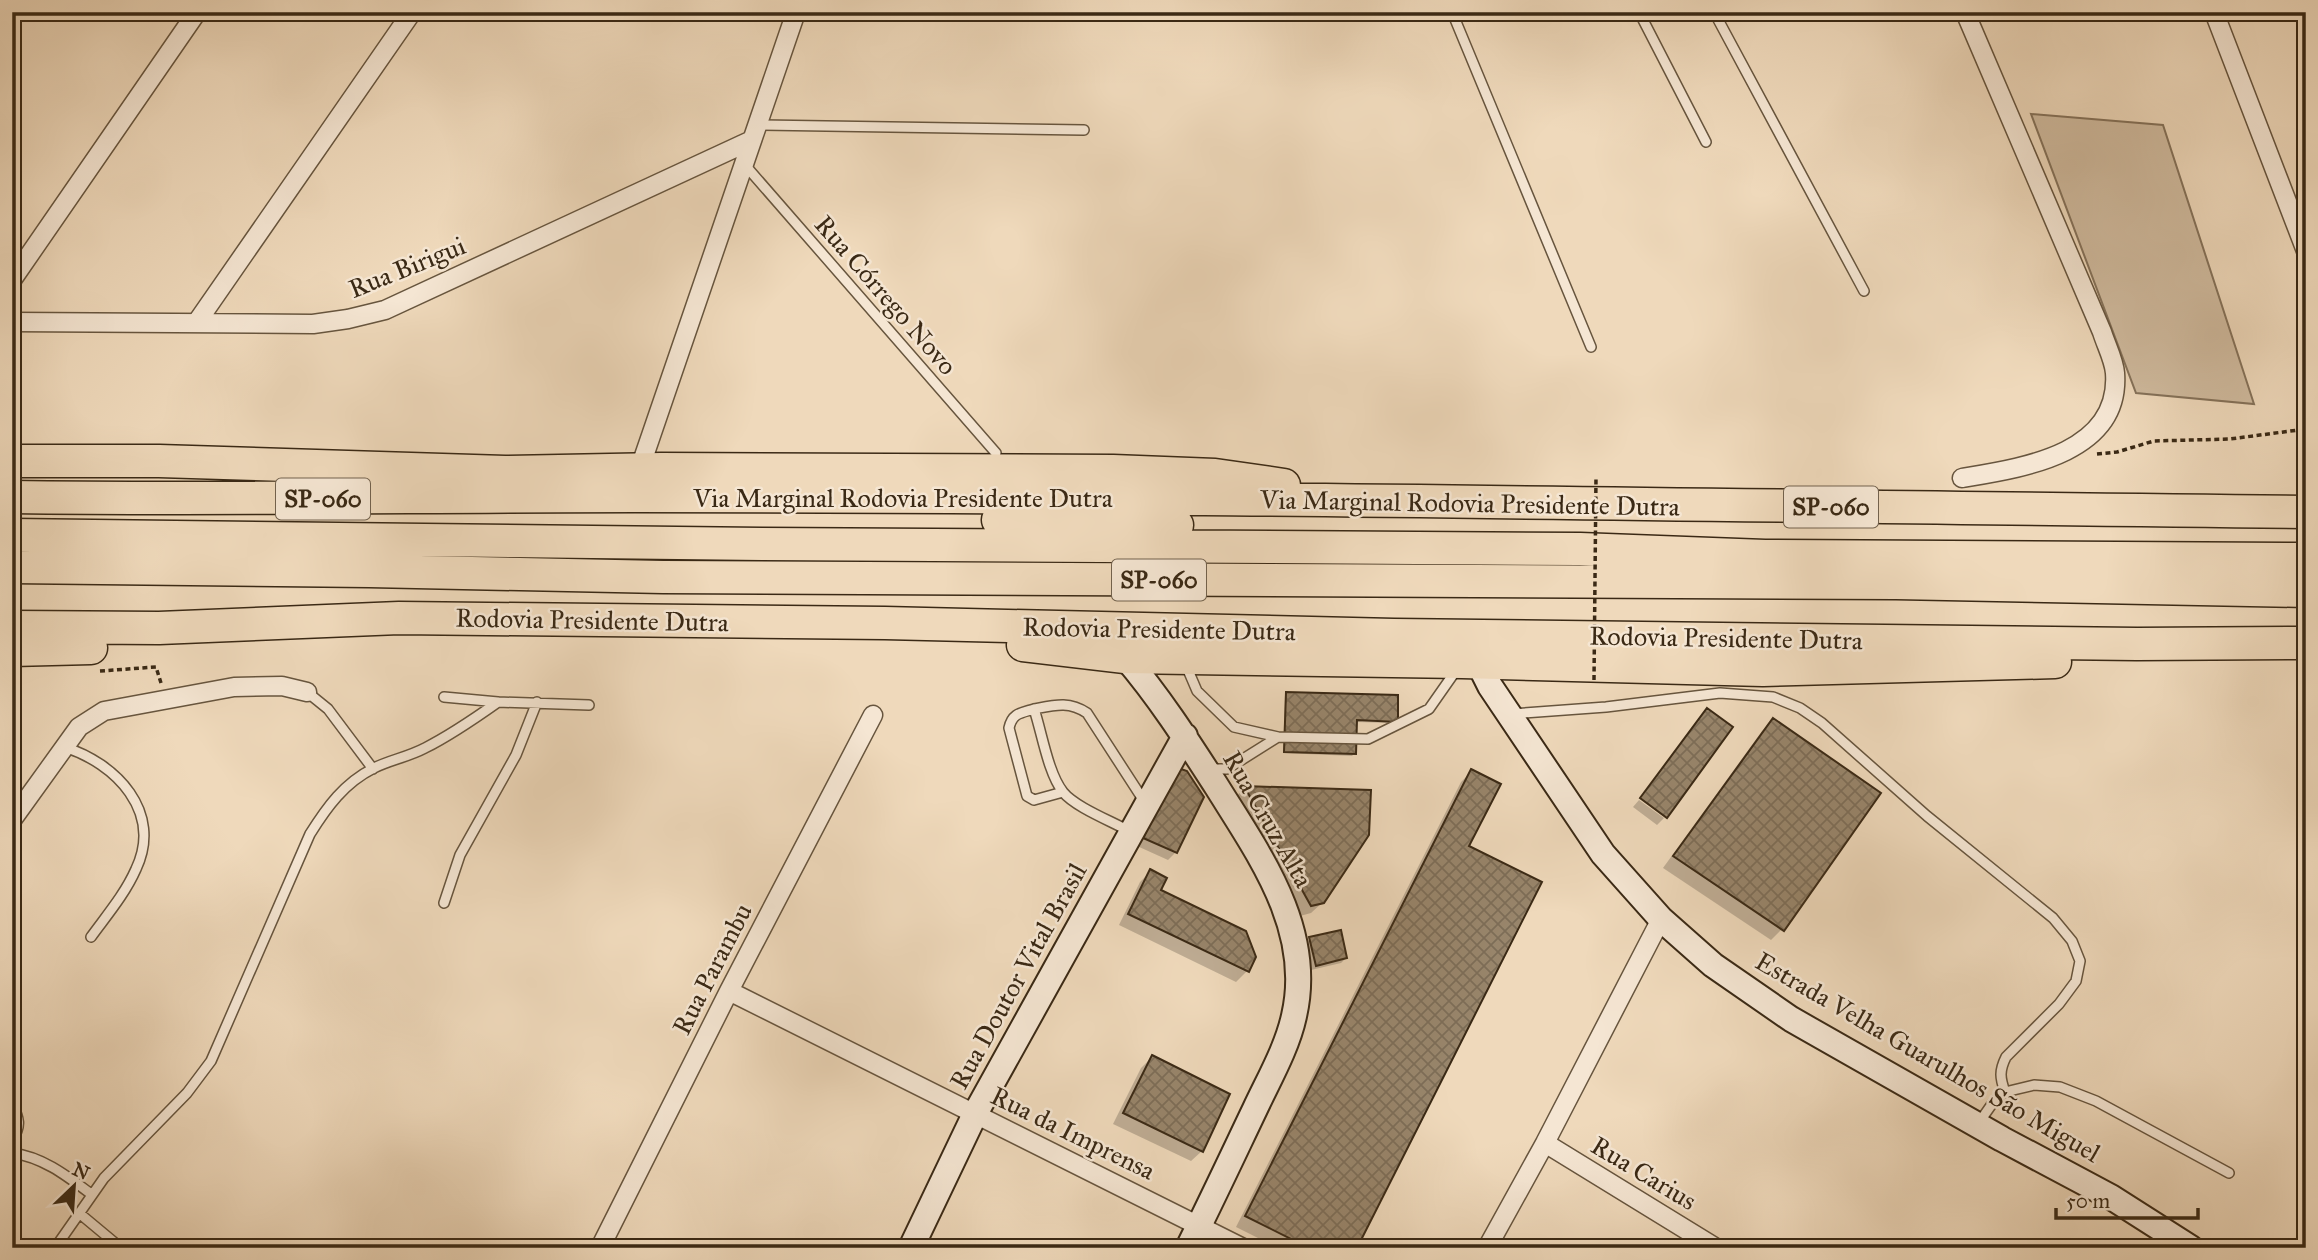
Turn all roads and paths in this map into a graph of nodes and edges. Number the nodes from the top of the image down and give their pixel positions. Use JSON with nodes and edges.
{"nodes":[{"id":1,"x":198,"y":12,"type":"edge"},
{"id":2,"x":412,"y":12,"type":"edge"},
{"id":3,"x":796,"y":12,"type":"edge"},
{"id":4,"x":1452,"y":12,"type":"edge"},
{"id":5,"x":1639,"y":12,"type":"edge"},
{"id":6,"x":1714,"y":12,"type":"edge"},
{"id":7,"x":1965,"y":12,"type":"edge"},
{"id":8,"x":2214,"y":12,"type":"edge"},
{"id":9,"x":1084,"y":130,"type":"dead end"},
{"id":10,"x":755,"y":132,"type":"junction"},
{"id":11,"x":1706,"y":142,"type":"dead end"},
{"id":12,"x":745,"y":165,"type":"junction"},
{"id":13,"x":2306,"y":251,"type":"edge"},
{"id":14,"x":12,"y":280,"type":"edge"},
{"id":15,"x":1864,"y":291,"type":"dead end"},
{"id":16,"x":12,"y":321,"type":"edge"},
{"id":17,"x":197,"y":322,"type":"junction"},
{"id":18,"x":1591,"y":347,"type":"dead end"},
{"id":19,"x":2306,"y":429,"type":"edge"},
{"id":20,"x":996,"y":453,"type":"dead end"},
{"id":21,"x":2091,"y":455,"type":"dead end"},
{"id":22,"x":643,"y":460,"type":"dead end"},
{"id":23,"x":12,"y":461,"type":"edge"},
{"id":24,"x":1596,"y":477,"type":"dead end"},
{"id":25,"x":1962,"y":478,"type":"dead end"},
{"id":26,"x":634,"y":496,"type":"junction"},
{"id":27,"x":12,"y":497,"type":"edge"},
{"id":28,"x":1357,"y":501,"type":"junction"},
{"id":29,"x":2306,"y":512,"type":"edge"},
{"id":30,"x":12,"y":535,"type":"edge"},
{"id":31,"x":1580,"y":549,"type":"junction"},
{"id":32,"x":2306,"y":559,"type":"edge"},
{"id":33,"x":12,"y":567,"type":"edge"},
{"id":34,"x":2306,"y":591,"type":"edge"},
{"id":35,"x":399,"y":618,"type":"junction"},
{"id":36,"x":885,"y":623,"type":"junction"},
{"id":37,"x":12,"y":627,"type":"edge"},
{"id":38,"x":2306,"y":643,"type":"edge"},
{"id":39,"x":2137,"y":644,"type":"junction"},
{"id":40,"x":12,"y":650,"type":"edge"},
{"id":41,"x":1125,"y":657,"type":"junction"},
{"id":42,"x":1177,"y":658,"type":"junction"},
{"id":43,"x":1470,"y":662,"type":"junction"},
{"id":44,"x":103,"y":671,"type":"dead end"},
{"id":45,"x":1594,"y":680,"type":"dead end"},
{"id":46,"x":307,"y":692,"type":"joint"},
{"id":47,"x":444,"y":697,"type":"dead end"},
{"id":48,"x":167,"y":698,"type":"junction"},
{"id":49,"x":1160,"y":699,"type":"junction"},
{"id":50,"x":498,"y":702,"type":"junction"},
{"id":51,"x":537,"y":702,"type":"junction"},
{"id":52,"x":589,"y":705,"type":"dead end"},
{"id":53,"x":1034,"y":709,"type":"junction"},
{"id":54,"x":1509,"y":714,"type":"junction"},
{"id":55,"x":873,"y":715,"type":"dead end"},
{"id":56,"x":1185,"y":736,"type":"junction"},
{"id":57,"x":1278,"y":737,"type":"junction"},
{"id":58,"x":64,"y":747,"type":"junction"},
{"id":59,"x":373,"y":769,"type":"junction"},
{"id":60,"x":1206,"y":769,"type":"junction"},
{"id":61,"x":1063,"y":792,"type":"junction"},
{"id":62,"x":1147,"y":806,"type":"junction"},
{"id":63,"x":12,"y":820,"type":"edge"},
{"id":64,"x":1132,"y":833,"type":"junction"},
{"id":65,"x":444,"y":903,"type":"dead end"},
{"id":66,"x":1661,"y":919,"type":"junction"},
{"id":67,"x":91,"y":937,"type":"dead end"},
{"id":68,"x":729,"y":991,"type":"junction"},
{"id":69,"x":2005,"y":1092,"type":"junction"},
{"id":70,"x":12,"y":1103,"type":"edge"},
{"id":71,"x":975,"y":1114,"type":"junction"},
{"id":72,"x":1977,"y":1125,"type":"junction"},
{"id":73,"x":12,"y":1140,"type":"edge"},
{"id":74,"x":1545,"y":1143,"type":"junction"},
{"id":75,"x":12,"y":1153,"type":"edge"},
{"id":76,"x":2228,"y":1173,"type":"dead end"},
{"id":77,"x":91,"y":1194,"type":"junction"},
{"id":78,"x":79,"y":1213,"type":"junction"},
{"id":79,"x":1200,"y":1224,"type":"junction"},
{"id":80,"x":55,"y":1248,"type":"edge"},
{"id":81,"x":121,"y":1248,"type":"edge"},
{"id":82,"x":600,"y":1248,"type":"edge"},
{"id":83,"x":911,"y":1248,"type":"edge"},
{"id":84,"x":1188,"y":1248,"type":"edge"},
{"id":85,"x":1243,"y":1248,"type":"edge"},
{"id":86,"x":1487,"y":1248,"type":"edge"},
{"id":87,"x":1716,"y":1248,"type":"edge"},
{"id":88,"x":2191,"y":1248,"type":"edge"}],
"edges":[{"from":1,"to":14,"type":"street"},
{"from":2,"to":17,"type":"street"},
{"from":3,"to":10,"type":"street"},
{"from":4,"to":18,"type":"lane"},
{"from":5,"to":11,"type":"lane"},
{"from":6,"to":15,"type":"lane"},
{"from":7,"to":25,"type":"street"},
{"from":8,"to":13,"type":"street"},
{"from":9,"to":10,"type":"lane"},
{"from":10,"to":12,"type":"street"},
{"from":10,"to":17,"type":"street","name":"Rua Birigui"},
{"from":12,"to":20,"type":"lane","name":"Rua Córrego Novo"},
{"from":12,"to":22,"type":"street"},
{"from":16,"to":17,"type":"street","name":"Rua Birigui"},
{"from":19,"to":21,"type":"path"},
{"from":23,"to":28,"type":"highway"},
{"from":24,"to":45,"type":"path","bridge":true},
{"from":26,"to":27,"type":"highway","number":"SP-060"},
{"from":26,"to":28,"type":"highway","name":"Via Marginal Rodovia Presidente Dutra","number":"SP-060"},
{"from":26,"to":31,"type":"highway"},
{"from":28,"to":29,"type":"highway","name":"Via Marginal Rodovia Presidente Dutra","number":"SP-060"},
{"from":30,"to":31,"type":"highway","number":"SP-060"},
{"from":31,"to":32,"type":"highway","number":"SP-060"},
{"from":33,"to":34,"type":"highway","name":"Rodovia Presidente Dutra","number":"SP-060"},
{"from":35,"to":36,"type":"highway","name":"Rodovia Presidente Dutra","number":"SP-060"},
{"from":35,"to":37,"type":"highway","name":"Rodovia Presidente Dutra","number":"SP-060"},
{"from":35,"to":40,"type":"highway"},
{"from":36,"to":39,"type":"highway","name":"Rodovia Presidente Dutra","number":"SP-060"},
{"from":36,"to":41,"type":"highway"},
{"from":38,"to":39,"type":"highway","name":"Rodovia Presidente Dutra","number":"SP-060"},
{"from":39,"to":43,"type":"highway"},
{"from":41,"to":42,"type":"highway"},
{"from":41,"to":49,"type":"street","name":"Rua Cruz Alta"},
{"from":42,"to":43,"type":"highway"},
{"from":42,"to":49,"type":"street"},
{"from":42,"to":57,"type":"lane"},
{"from":43,"to":54,"type":"street","name":"Estrada Velha Guarulhos São Miguel"},
{"from":43,"to":57,"type":"lane"},
{"from":44,"to":48,"type":"path"},
{"from":46,"to":48,"type":"street"},
{"from":46,"to":59,"type":"lane"},
{"from":47,"to":50,"type":"lane"},
{"from":48,"to":58,"type":"street"},
{"from":49,"to":56,"type":"street","name":"Rua Cruz Alta"},
{"from":50,"to":51,"type":"lane"},
{"from":50,"to":59,"type":"lane"},
{"from":51,"to":52,"type":"lane"},
{"from":51,"to":65,"type":"lane"},
{"from":53,"to":61,"type":"lane"},
{"from":53,"to":61,"type":"lane"},
{"from":53,"to":62,"type":"lane"},
{"from":54,"to":66,"type":"street","name":"Estrada Velha Guarulhos São Miguel"},
{"from":54,"to":69,"type":"lane"},
{"from":55,"to":68,"type":"street","name":"Rua Parambu"},
{"from":56,"to":60,"type":"street","name":"Rua Cruz Alta"},
{"from":56,"to":62,"type":"street","name":"Rua Doutor Vital Brasil"},
{"from":57,"to":60,"type":"lane"},
{"from":58,"to":63,"type":"street"},
{"from":58,"to":67,"type":"lane"},
{"from":59,"to":77,"type":"lane"},
{"from":60,"to":79,"type":"street","name":"Rua Cruz Alta"},
{"from":61,"to":64,"type":"lane"},
{"from":62,"to":64,"type":"street","name":"Rua Doutor Vital Brasil"},
{"from":64,"to":71,"type":"street","name":"Rua Doutor Vital Brasil"},
{"from":66,"to":72,"type":"street","name":"Estrada Velha Guarulhos São Miguel"},
{"from":66,"to":74,"type":"street"},
{"from":68,"to":71,"type":"street","name":"Rua da Imprensa"},
{"from":68,"to":82,"type":"street","name":"Rua Parambu"},
{"from":69,"to":72,"type":"lane"},
{"from":69,"to":76,"type":"lane"},
{"from":70,"to":73,"type":"lane"},
{"from":71,"to":79,"type":"street","name":"Rua da Imprensa"},
{"from":71,"to":83,"type":"street","name":"Rua Doutor Vital Brasil"},
{"from":72,"to":88,"type":"street","name":"Estrada Velha Guarulhos São Miguel"},
{"from":74,"to":86,"type":"street"},
{"from":74,"to":87,"type":"street","name":"Rua Carius"},
{"from":75,"to":77,"type":"lane"},
{"from":77,"to":78,"type":"lane"},
{"from":78,"to":80,"type":"lane"},
{"from":78,"to":81,"type":"lane"},
{"from":79,"to":84,"type":"street","name":"Rua Cruz Alta"},
{"from":79,"to":85,"type":"street","name":"Rua da Imprensa"}]}
